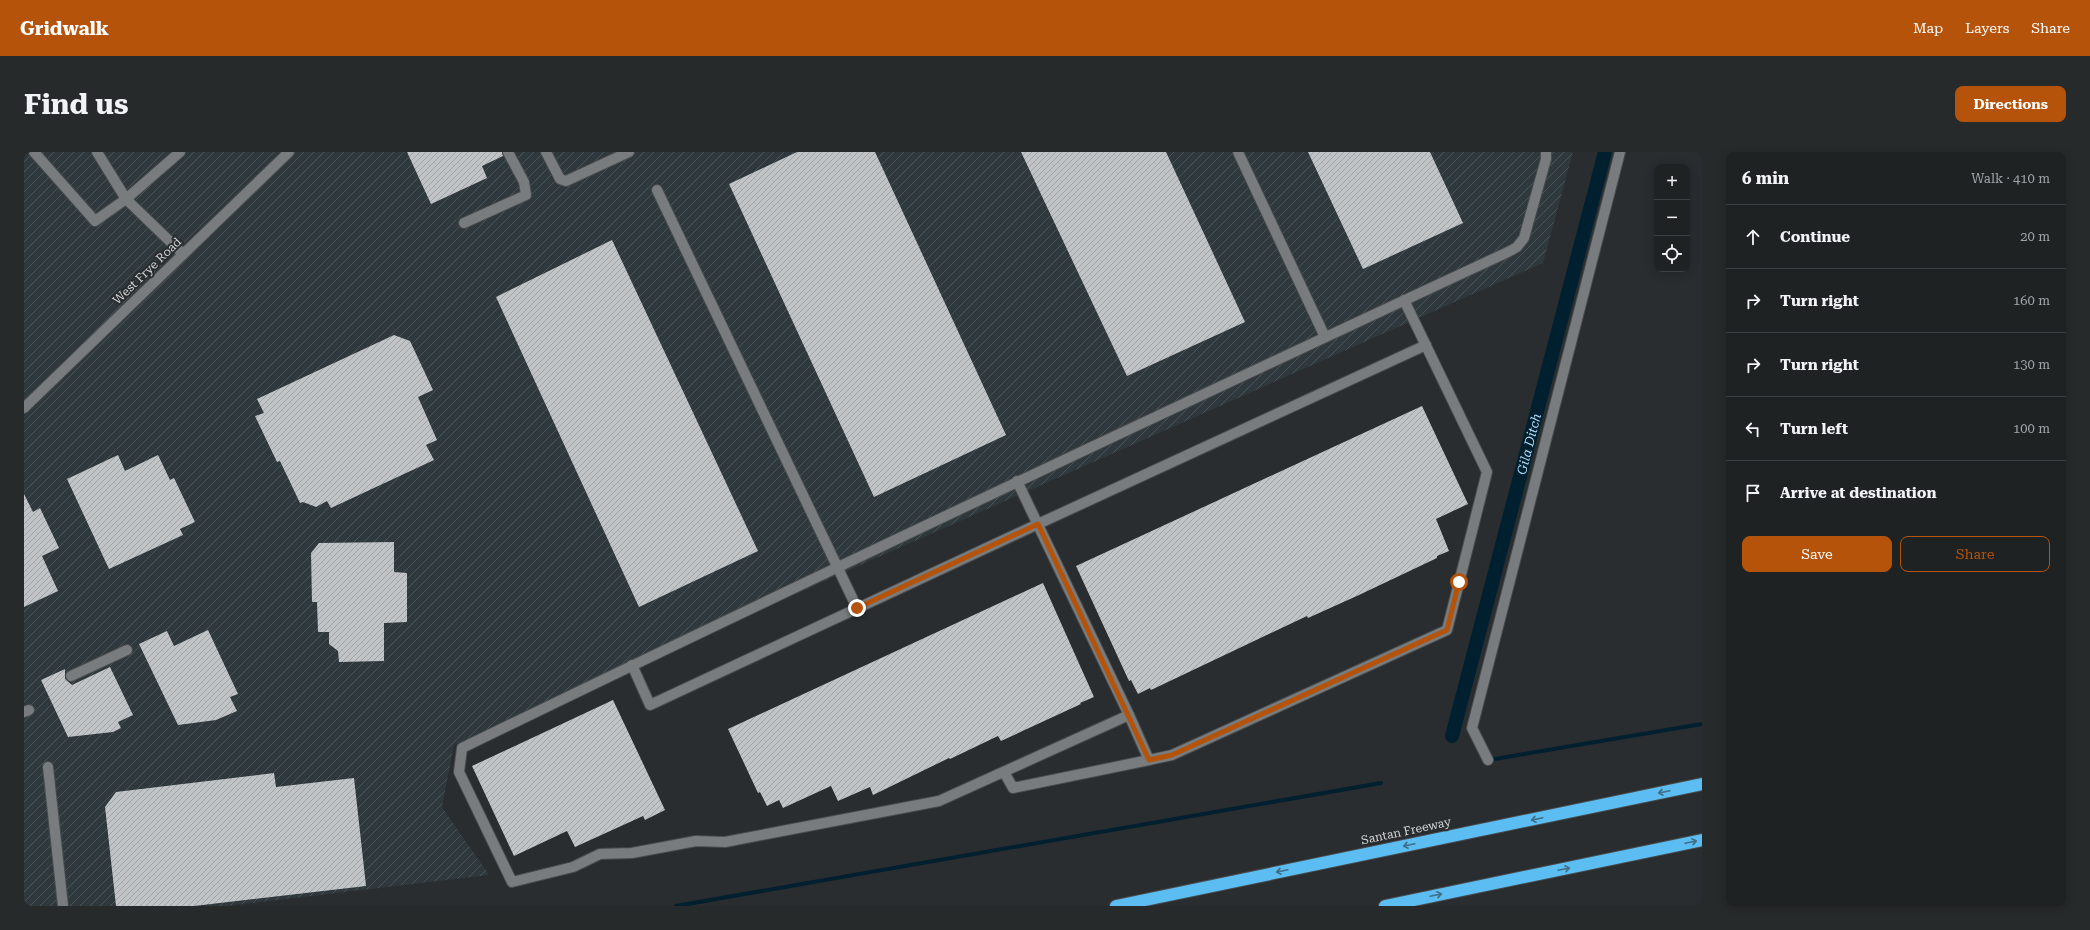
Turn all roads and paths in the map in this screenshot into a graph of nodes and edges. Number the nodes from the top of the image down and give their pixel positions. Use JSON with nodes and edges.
{"nodes":[{"id":1,"x":34,"y":152,"type":"edge"},
{"id":2,"x":98,"y":152,"type":"edge"},
{"id":3,"x":180,"y":152,"type":"edge"},
{"id":4,"x":289,"y":152,"type":"edge"},
{"id":5,"x":508,"y":152,"type":"edge"},
{"id":6,"x":546,"y":152,"type":"edge"},
{"id":7,"x":629,"y":152,"type":"edge"},
{"id":8,"x":1238,"y":152,"type":"edge"},
{"id":9,"x":1546,"y":152,"type":"edge"},
{"id":10,"x":1620,"y":152,"type":"edge"},
{"id":11,"x":657,"y":190,"type":"dead end"},
{"id":12,"x":126,"y":199,"type":"junction"},
{"id":13,"x":464,"y":223,"type":"dead end"},
{"id":14,"x":183,"y":254,"type":"junction"},
{"id":15,"x":1404,"y":300,"type":"junction"},
{"id":16,"x":1325,"y":337,"type":"junction"},
{"id":17,"x":1426,"y":345,"type":"junction"},
{"id":18,"x":24,"y":408,"type":"edge"},
{"id":19,"x":1017,"y":481,"type":"junction"},
{"id":20,"x":1038,"y":524,"type":"junction"},
{"id":21,"x":838,"y":566,"type":"junction"},
{"id":22,"x":857,"y":608,"type":"junction"},
{"id":23,"x":127,"y":650,"type":"dead end"},
{"id":24,"x":632,"y":665,"type":"junction"},
{"id":25,"x":71,"y":676,"type":"dead end"},
{"id":26,"x":1129,"y":715,"type":"junction"},
{"id":27,"x":1149,"y":760,"type":"junction"},
{"id":28,"x":1488,"y":760,"type":"dead end"},
{"id":29,"x":48,"y":767,"type":"dead end"},
{"id":30,"x":1004,"y":772,"type":"junction"},
{"id":31,"x":1702,"y":784,"type":"edge"},
{"id":32,"x":1702,"y":840,"type":"edge"},
{"id":33,"x":63,"y":906,"type":"edge"},
{"id":34,"x":1116,"y":906,"type":"edge"},
{"id":35,"x":1384,"y":906,"type":"edge"}],
"edges":[{"from":1,"to":12,"type":"street"},
{"from":2,"to":12,"type":"street"},
{"from":3,"to":12,"type":"street"},
{"from":4,"to":14,"type":"street","name":"West Frye Road"},
{"from":5,"to":13,"type":"street"},
{"from":6,"to":7,"type":"street"},
{"from":8,"to":16,"type":"street"},
{"from":9,"to":15,"type":"street"},
{"from":10,"to":28,"type":"street"},
{"from":11,"to":21,"type":"street"},
{"from":12,"to":14,"type":"street"},
{"from":14,"to":18,"type":"street","name":"West Frye Road"},
{"from":15,"to":16,"type":"street"},
{"from":15,"to":17,"type":"street"},
{"from":16,"to":19,"type":"street"},
{"from":17,"to":20,"type":"street"},
{"from":17,"to":27,"type":"street"},
{"from":19,"to":20,"type":"street"},
{"from":19,"to":21,"type":"street"},
{"from":20,"to":22,"type":"street"},
{"from":20,"to":26,"type":"street"},
{"from":21,"to":22,"type":"street"},
{"from":21,"to":24,"type":"street"},
{"from":22,"to":24,"type":"street"},
{"from":23,"to":25,"type":"street"},
{"from":24,"to":30,"type":"street"},
{"from":26,"to":27,"type":"street"},
{"from":26,"to":30,"type":"street"},
{"from":27,"to":30,"type":"street"},
{"from":29,"to":33,"type":"street"},
{"from":31,"to":34,"type":"highway","name":"Santan Freeway","one_way":true},
{"from":35,"to":32,"type":"highway","one_way":true}]}
